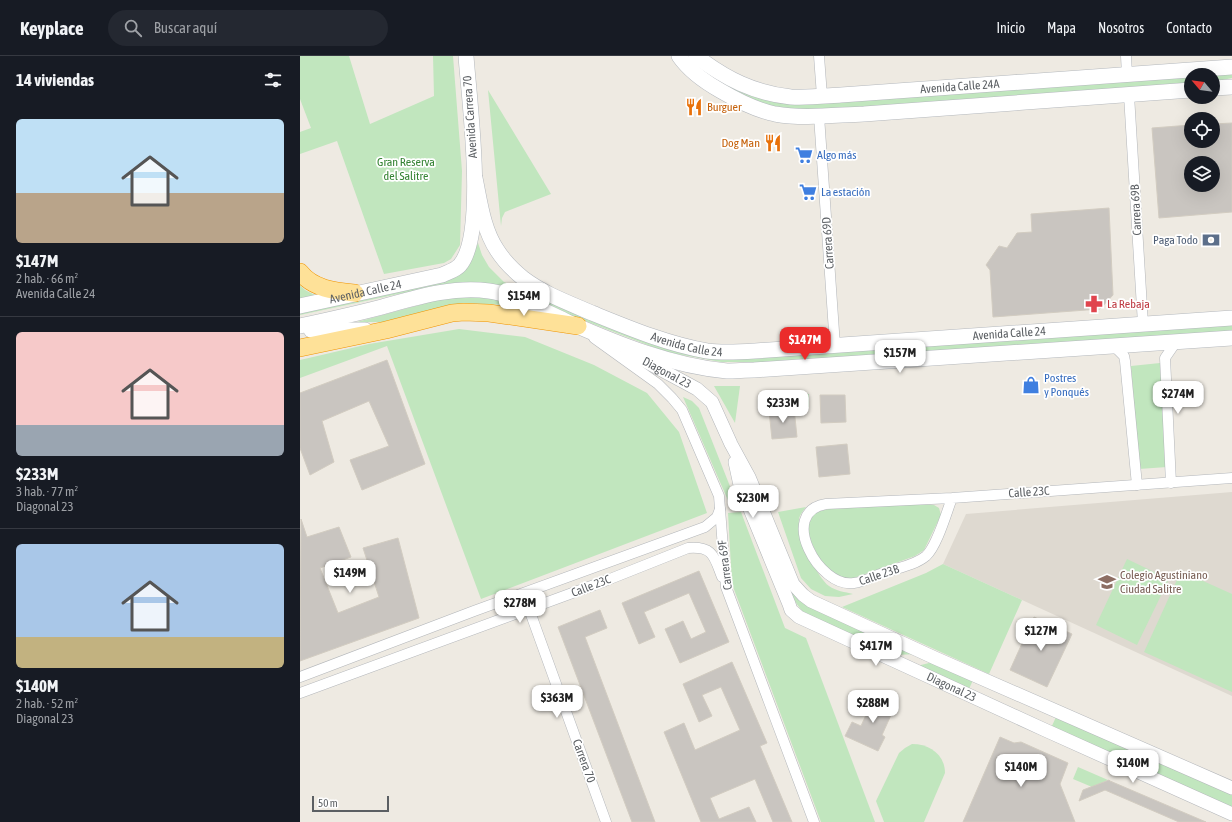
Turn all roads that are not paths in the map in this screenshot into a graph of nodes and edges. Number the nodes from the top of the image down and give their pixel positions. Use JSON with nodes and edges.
{"nodes":[{"id":1,"x":466,"y":56,"type":"edge"},
{"id":2,"x":474,"y":56,"type":"edge"},
{"id":3,"x":680,"y":56,"type":"edge"},
{"id":4,"x":696,"y":56,"type":"edge"},
{"id":5,"x":819,"y":56,"type":"edge"},
{"id":6,"x":1126,"y":56,"type":"edge"},
{"id":7,"x":1232,"y":67,"type":"edge"},
{"id":8,"x":1127,"y":75,"type":"junction"},
{"id":9,"x":1232,"y":87,"type":"edge"},
{"id":10,"x":1220,"y":88,"type":"edge"},
{"id":11,"x":1184,"y":91,"type":"edge"},
{"id":12,"x":1129,"y":95,"type":"junction"},
{"id":13,"x":822,"y":96,"type":"junction"},
{"id":14,"x":469,"y":98,"type":"junction"},
{"id":15,"x":819,"y":116,"type":"junction"},
{"id":16,"x":475,"y":178,"type":"junction"},
{"id":17,"x":300,"y":272,"type":"edge"},
{"id":18,"x":356,"y":293,"type":"junction"},
{"id":19,"x":300,"y":306,"type":"edge"},
{"id":20,"x":1232,"y":318,"type":"edge"},
{"id":21,"x":1143,"y":324,"type":"junction"},
{"id":22,"x":300,"y":326,"type":"edge"},
{"id":23,"x":578,"y":326,"type":"junction"},
{"id":24,"x":300,"y":330,"type":"edge"},
{"id":25,"x":386,"y":330,"type":"junction"},
{"id":26,"x":1232,"y":338,"type":"edge"},
{"id":27,"x":1176,"y":342,"type":"junction"},
{"id":28,"x":835,"y":346,"type":"junction"},
{"id":29,"x":1114,"y":346,"type":"junction"},
{"id":30,"x":300,"y":348,"type":"edge"},
{"id":31,"x":731,"y":444,"type":"junction"},
{"id":32,"x":1232,"y":478,"type":"edge"},
{"id":33,"x":1171,"y":483,"type":"junction"},
{"id":34,"x":1137,"y":485,"type":"junction"},
{"id":35,"x":952,"y":498,"type":"junction"},
{"id":36,"x":720,"y":509,"type":"junction"},
{"id":37,"x":831,"y":577,"type":"joint"},
{"id":38,"x":726,"y":588,"type":"junction"},
{"id":39,"x":528,"y":609,"type":"junction"},
{"id":40,"x":935,"y":658,"type":"junction"},
{"id":41,"x":892,"y":660,"type":"junction"},
{"id":42,"x":300,"y":677,"type":"edge"},
{"id":43,"x":300,"y":693,"type":"edge"},
{"id":44,"x":1232,"y":788,"type":"edge"},
{"id":45,"x":1232,"y":814,"type":"edge"},
{"id":46,"x":606,"y":822,"type":"edge"},
{"id":47,"x":814,"y":822,"type":"edge"}],
"edges":[{"from":1,"to":14,"type":"main road","name":"Avenida Carrera 70"},
{"from":2,"to":14,"type":"main road"},
{"from":3,"to":15,"type":"main road","name":"Avenida Calle 24A"},
{"from":4,"to":13,"type":"main road","name":"Avenida Calle 24A"},
{"from":5,"to":13,"type":"street"},
{"from":6,"to":8,"type":"street"},
{"from":7,"to":8,"type":"main road","name":"Avenida Calle 24A"},
{"from":8,"to":13,"type":"main road","name":"Avenida Calle 24A"},
{"from":9,"to":10,"type":"main road"},
{"from":11,"to":12,"type":"main road","name":"Avenida Calle 24A"},
{"from":12,"to":15,"type":"main road","name":"Avenida Calle 24A"},
{"from":12,"to":21,"type":"street","name":"Carrera 69B"},
{"from":14,"to":16,"type":"main road","name":"Avenida Carrera 70"},
{"from":15,"to":28,"type":"street","name":"Carrera 69D"},
{"from":16,"to":18,"type":"main road","name":"Avenida Calle 24"},
{"from":16,"to":28,"type":"main road","name":"Avenida Calle 24"},
{"from":17,"to":18,"type":"highway"},
{"from":18,"to":19,"type":"main road","name":"Avenida Calle 24"},
{"from":20,"to":21,"type":"main road","name":"Avenida Calle 24"},
{"from":21,"to":28,"type":"main road","name":"Avenida Calle 24"},
{"from":22,"to":23,"type":"main road","name":"Avenida Calle 24"},
{"from":23,"to":25,"type":"highway"},
{"from":23,"to":29,"type":"main road","name":"Avenida Calle 24"},
{"from":23,"to":31,"type":"street","name":"Diagonal 23"},
{"from":23,"to":36,"type":"street","name":"Carrera 69F"},
{"from":24,"to":25,"type":"main road"},
{"from":25,"to":30,"type":"highway"},
{"from":26,"to":27,"type":"main road","name":"Avenida Calle 24"},
{"from":27,"to":29,"type":"main road","name":"Avenida Calle 24"},
{"from":27,"to":33,"type":"street"},
{"from":29,"to":34,"type":"street"},
{"from":31,"to":40,"type":"street","name":"Diagonal 23"},
{"from":31,"to":41,"type":"street","name":"Diagonal 23"},
{"from":32,"to":33,"type":"street","name":"Calle 23C"},
{"from":33,"to":34,"type":"street","name":"Calle 23C"},
{"from":34,"to":35,"type":"street","name":"Calle 23C"},
{"from":35,"to":37,"type":"street","name":"Calle 23B"},
{"from":35,"to":37,"type":"street","name":"Calle 23C"},
{"from":36,"to":38,"type":"street","name":"Carrera 69F"},
{"from":36,"to":42,"type":"street","name":"Calle 23C"},
{"from":38,"to":39,"type":"street","name":"Calle 23C"},
{"from":38,"to":47,"type":"street","name":"Carrera 69F"},
{"from":39,"to":43,"type":"street","name":"Calle 23C"},
{"from":39,"to":46,"type":"street","name":"Carrera 70"},
{"from":40,"to":41,"type":"street"},
{"from":40,"to":44,"type":"street","name":"Diagonal 23"},
{"from":41,"to":45,"type":"street","name":"Diagonal 23"}]}
